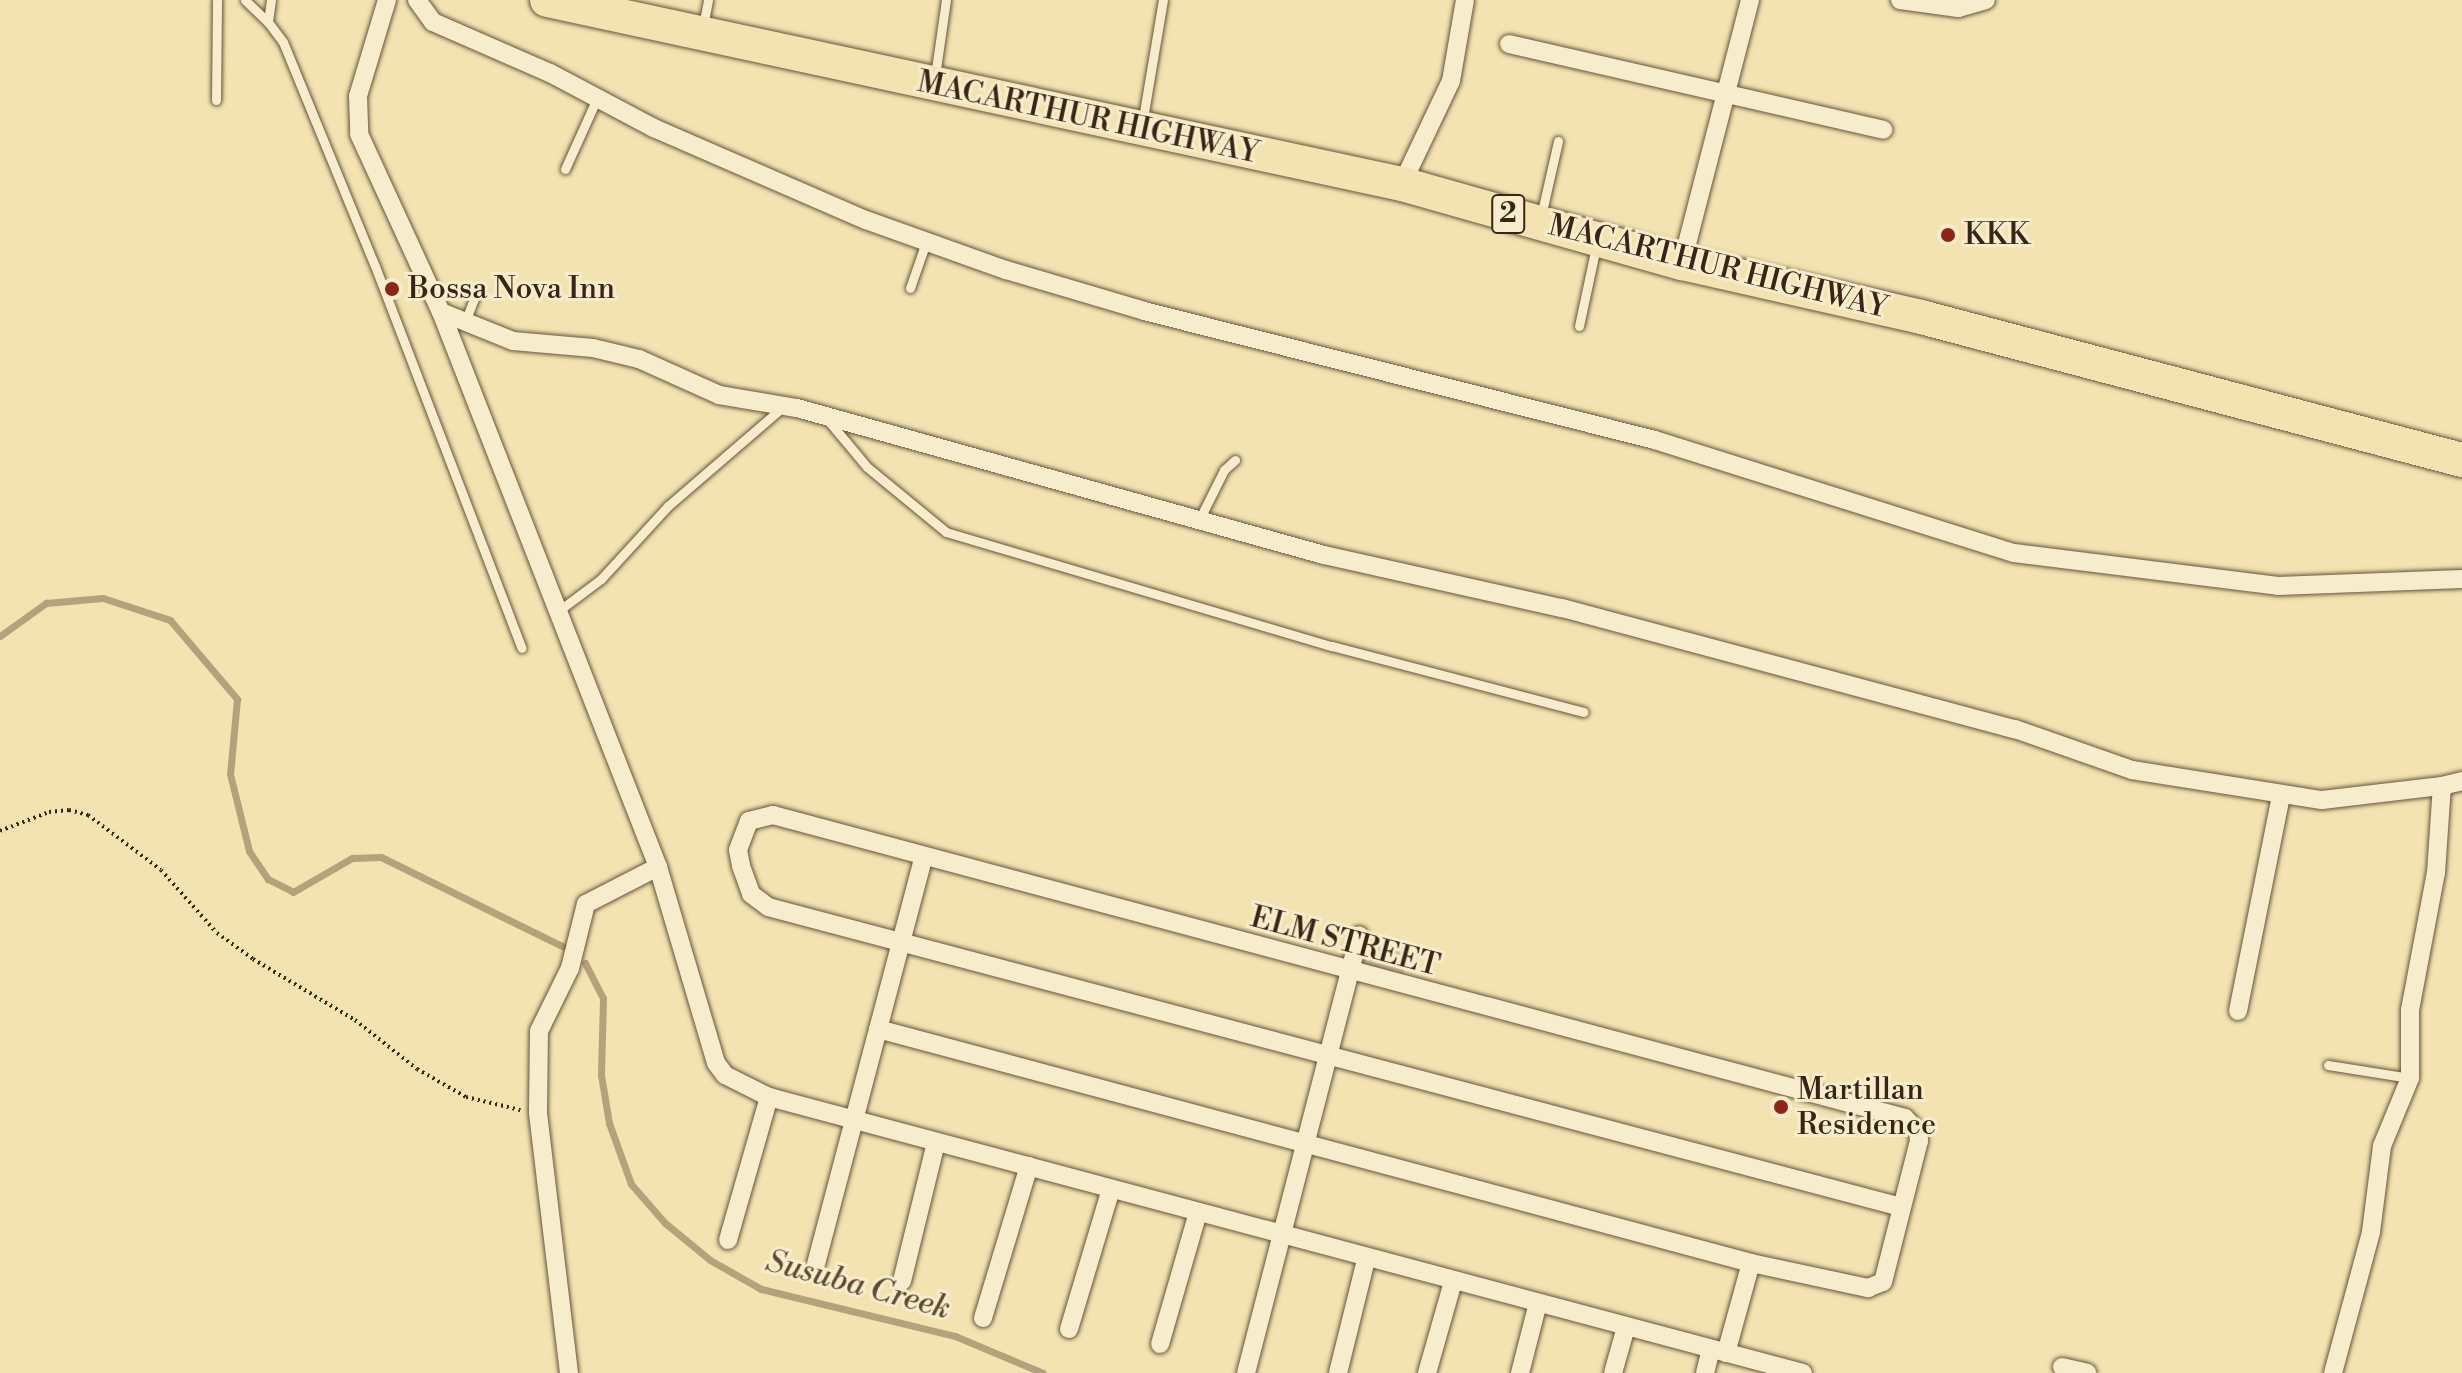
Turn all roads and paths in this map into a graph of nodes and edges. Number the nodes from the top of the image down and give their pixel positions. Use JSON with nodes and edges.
{"nodes":[{"id":1,"x":217,"y":0,"type":"edge"},
{"id":2,"x":245,"y":0,"type":"edge"},
{"id":3,"x":271,"y":0,"type":"edge"},
{"id":4,"x":387,"y":0,"type":"edge"},
{"id":5,"x":417,"y":0,"type":"edge"},
{"id":6,"x":547,"y":0,"type":"edge"},
{"id":7,"x":946,"y":0,"type":"edge"},
{"id":8,"x":1163,"y":0,"type":"edge"},
{"id":9,"x":1465,"y":0,"type":"edge"},
{"id":10,"x":1750,"y":0,"type":"edge"},
{"id":11,"x":1900,"y":0,"type":"edge"},
{"id":12,"x":1986,"y":0,"type":"edge"},
{"id":13,"x":705,"y":16,"type":"edge"},
{"id":14,"x":268,"y":22,"type":"junction"},
{"id":15,"x":1509,"y":44,"type":"dead end"},
{"id":16,"x":934,"y":84,"type":"junction"},
{"id":17,"x":1726,"y":92,"type":"junction"},
{"id":18,"x":597,"y":98,"type":"junction"},
{"id":19,"x":216,"y":100,"type":"dead end"},
{"id":20,"x":1883,"y":130,"type":"dead end"},
{"id":21,"x":1141,"y":131,"type":"junction"},
{"id":22,"x":1558,"y":141,"type":"dead end"},
{"id":23,"x":565,"y":169,"type":"dead end"},
{"id":24,"x":1402,"y":184,"type":"junction"},
{"id":25,"x":1540,"y":223,"type":"junction"},
{"id":26,"x":1598,"y":240,"type":"junction"},
{"id":27,"x":926,"y":242,"type":"junction"},
{"id":28,"x":1682,"y":263,"type":"junction"},
{"id":29,"x":910,"y":288,"type":"dead end"},
{"id":30,"x":477,"y":290,"type":"dead end"},
{"id":31,"x":441,"y":312,"type":"junction"},
{"id":32,"x":465,"y":322,"type":"junction"},
{"id":33,"x":1579,"y":326,"type":"dead end"},
{"id":34,"x":784,"y":406,"type":"junction"},
{"id":35,"x":825,"y":417,"type":"junction"},
{"id":36,"x":1235,"y":460,"type":"dead end"},
{"id":37,"x":2462,"y":460,"type":"edge"},
{"id":38,"x":1199,"y":520,"type":"junction"},
{"id":39,"x":2462,"y":579,"type":"edge"},
{"id":40,"x":557,"y":612,"type":"junction"},
{"id":41,"x":522,"y":648,"type":"dead end"},
{"id":42,"x":1584,"y":712,"type":"dead end"},
{"id":43,"x":2462,"y":781,"type":"edge"},
{"id":44,"x":2442,"y":786,"type":"junction"},
{"id":45,"x":2281,"y":796,"type":"junction"},
{"id":46,"x":0,"y":831,"type":"edge"},
{"id":47,"x":923,"y":858,"type":"junction"},
{"id":48,"x":658,"y":867,"type":"junction"},
{"id":49,"x":1359,"y":935,"type":"dead end"},
{"id":50,"x":901,"y":943,"type":"junction"},
{"id":51,"x":1349,"y":973,"type":"junction"},
{"id":52,"x":2238,"y":1011,"type":"dead end"},
{"id":53,"x":878,"y":1029,"type":"junction"},
{"id":54,"x":1328,"y":1055,"type":"junction"},
{"id":55,"x":2328,"y":1065,"type":"dead end"},
{"id":56,"x":2410,"y":1078,"type":"junction"},
{"id":57,"x":769,"y":1097,"type":"junction"},
{"id":58,"x":538,"y":1112,"type":"junction"},
{"id":59,"x":853,"y":1118,"type":"junction"},
{"id":60,"x":1307,"y":1141,"type":"junction"},
{"id":61,"x":936,"y":1143,"type":"junction"},
{"id":62,"x":1029,"y":1166,"type":"junction"},
{"id":63,"x":1111,"y":1189,"type":"junction"},
{"id":64,"x":1901,"y":1207,"type":"junction"},
{"id":65,"x":1198,"y":1212,"type":"junction"},
{"id":66,"x":1284,"y":1235,"type":"junction"},
{"id":67,"x":728,"y":1240,"type":"dead end"},
{"id":68,"x":1366,"y":1260,"type":"junction"},
{"id":69,"x":1751,"y":1263,"type":"junction"},
{"id":70,"x":816,"y":1264,"type":"dead end"},
{"id":71,"x":902,"y":1281,"type":"dead end"},
{"id":72,"x":1453,"y":1282,"type":"junction"},
{"id":73,"x":1538,"y":1303,"type":"junction"},
{"id":74,"x":983,"y":1318,"type":"dead end"},
{"id":75,"x":1626,"y":1327,"type":"junction"},
{"id":76,"x":1069,"y":1329,"type":"dead end"},
{"id":77,"x":1160,"y":1344,"type":"dead end"},
{"id":78,"x":1719,"y":1351,"type":"junction"},
{"id":79,"x":2062,"y":1367,"type":"dead end"},
{"id":80,"x":1799,"y":1372,"type":"edge"},
{"id":81,"x":569,"y":1373,"type":"edge"},
{"id":82,"x":1246,"y":1373,"type":"edge"},
{"id":83,"x":1338,"y":1373,"type":"edge"},
{"id":84,"x":1427,"y":1373,"type":"edge"},
{"id":85,"x":1520,"y":1373,"type":"edge"},
{"id":86,"x":1613,"y":1373,"type":"edge"},
{"id":87,"x":1705,"y":1373,"type":"edge"},
{"id":88,"x":2087,"y":1373,"type":"edge"},
{"id":89,"x":2333,"y":1373,"type":"edge"}],
"edges":[{"from":1,"to":19,"type":"lane"},
{"from":2,"to":14,"type":"lane"},
{"from":3,"to":14,"type":"lane"},
{"from":4,"to":31,"type":"street"},
{"from":5,"to":18,"type":"street"},
{"from":6,"to":13,"type":"highway","name":"MACARTHUR HIGHWAY","number":"2"},
{"from":7,"to":16,"type":"lane"},
{"from":8,"to":21,"type":"lane"},
{"from":9,"to":24,"type":"street"},
{"from":10,"to":17,"type":"street"},
{"from":11,"to":12,"type":"street"},
{"from":13,"to":16,"type":"highway","name":"MACARTHUR HIGHWAY","number":"2"},
{"from":14,"to":41,"type":"lane"},
{"from":15,"to":17,"type":"street"},
{"from":16,"to":21,"type":"highway","name":"MACARTHUR HIGHWAY","number":"2"},
{"from":17,"to":20,"type":"street"},
{"from":17,"to":28,"type":"street"},
{"from":18,"to":23,"type":"lane"},
{"from":18,"to":27,"type":"street"},
{"from":21,"to":24,"type":"highway","name":"MACARTHUR HIGHWAY","number":"2"},
{"from":22,"to":25,"type":"lane"},
{"from":24,"to":25,"type":"highway","name":"MACARTHUR HIGHWAY","number":"2"},
{"from":25,"to":26,"type":"highway","name":"MACARTHUR HIGHWAY","number":"2"},
{"from":26,"to":28,"type":"highway","name":"MACARTHUR HIGHWAY","number":"2"},
{"from":26,"to":33,"type":"lane"},
{"from":27,"to":29,"type":"lane"},
{"from":27,"to":39,"type":"street"},
{"from":28,"to":37,"type":"highway","name":"MACARTHUR HIGHWAY","number":"2"},
{"from":30,"to":32,"type":"lane"},
{"from":31,"to":32,"type":"street"},
{"from":31,"to":40,"type":"street"},
{"from":32,"to":34,"type":"street"},
{"from":34,"to":35,"type":"street"},
{"from":34,"to":40,"type":"lane"},
{"from":35,"to":38,"type":"street"},
{"from":35,"to":42,"type":"lane"},
{"from":36,"to":38,"type":"lane"},
{"from":38,"to":45,"type":"street"},
{"from":40,"to":48,"type":"street"},
{"from":43,"to":44,"type":"street"},
{"from":44,"to":45,"type":"street"},
{"from":44,"to":56,"type":"street"},
{"from":45,"to":52,"type":"street"},
{"from":46,"to":58,"type":"path"},
{"from":47,"to":50,"type":"street"},
{"from":47,"to":50,"type":"street","name":"ELM STREET"},
{"from":47,"to":51,"type":"street","name":"ELM STREET"},
{"from":48,"to":57,"type":"street"},
{"from":48,"to":58,"type":"street"},
{"from":49,"to":51,"type":"street"},
{"from":50,"to":53,"type":"street"},
{"from":50,"to":54,"type":"street"},
{"from":51,"to":54,"type":"street"},
{"from":51,"to":64,"type":"street","name":"ELM STREET"},
{"from":53,"to":59,"type":"street"},
{"from":53,"to":60,"type":"street"},
{"from":54,"to":60,"type":"street"},
{"from":54,"to":64,"type":"street"},
{"from":55,"to":56,"type":"lane"},
{"from":56,"to":89,"type":"street"},
{"from":57,"to":59,"type":"street"},
{"from":57,"to":67,"type":"street"},
{"from":58,"to":81,"type":"street"},
{"from":59,"to":61,"type":"street"},
{"from":59,"to":70,"type":"street"},
{"from":60,"to":66,"type":"street"},
{"from":60,"to":69,"type":"street"},
{"from":61,"to":62,"type":"street"},
{"from":61,"to":71,"type":"street"},
{"from":62,"to":63,"type":"street"},
{"from":62,"to":74,"type":"street"},
{"from":63,"to":65,"type":"street"},
{"from":63,"to":76,"type":"street"},
{"from":64,"to":69,"type":"street"},
{"from":65,"to":66,"type":"street"},
{"from":65,"to":77,"type":"street"},
{"from":66,"to":68,"type":"street"},
{"from":66,"to":82,"type":"street"},
{"from":68,"to":72,"type":"street"},
{"from":68,"to":83,"type":"street"},
{"from":69,"to":78,"type":"street"},
{"from":72,"to":73,"type":"street"},
{"from":72,"to":84,"type":"street"},
{"from":73,"to":75,"type":"street"},
{"from":73,"to":85,"type":"street"},
{"from":75,"to":78,"type":"street"},
{"from":75,"to":86,"type":"street"},
{"from":78,"to":80,"type":"street"},
{"from":78,"to":87,"type":"street"},
{"from":79,"to":88,"type":"street"}]}
